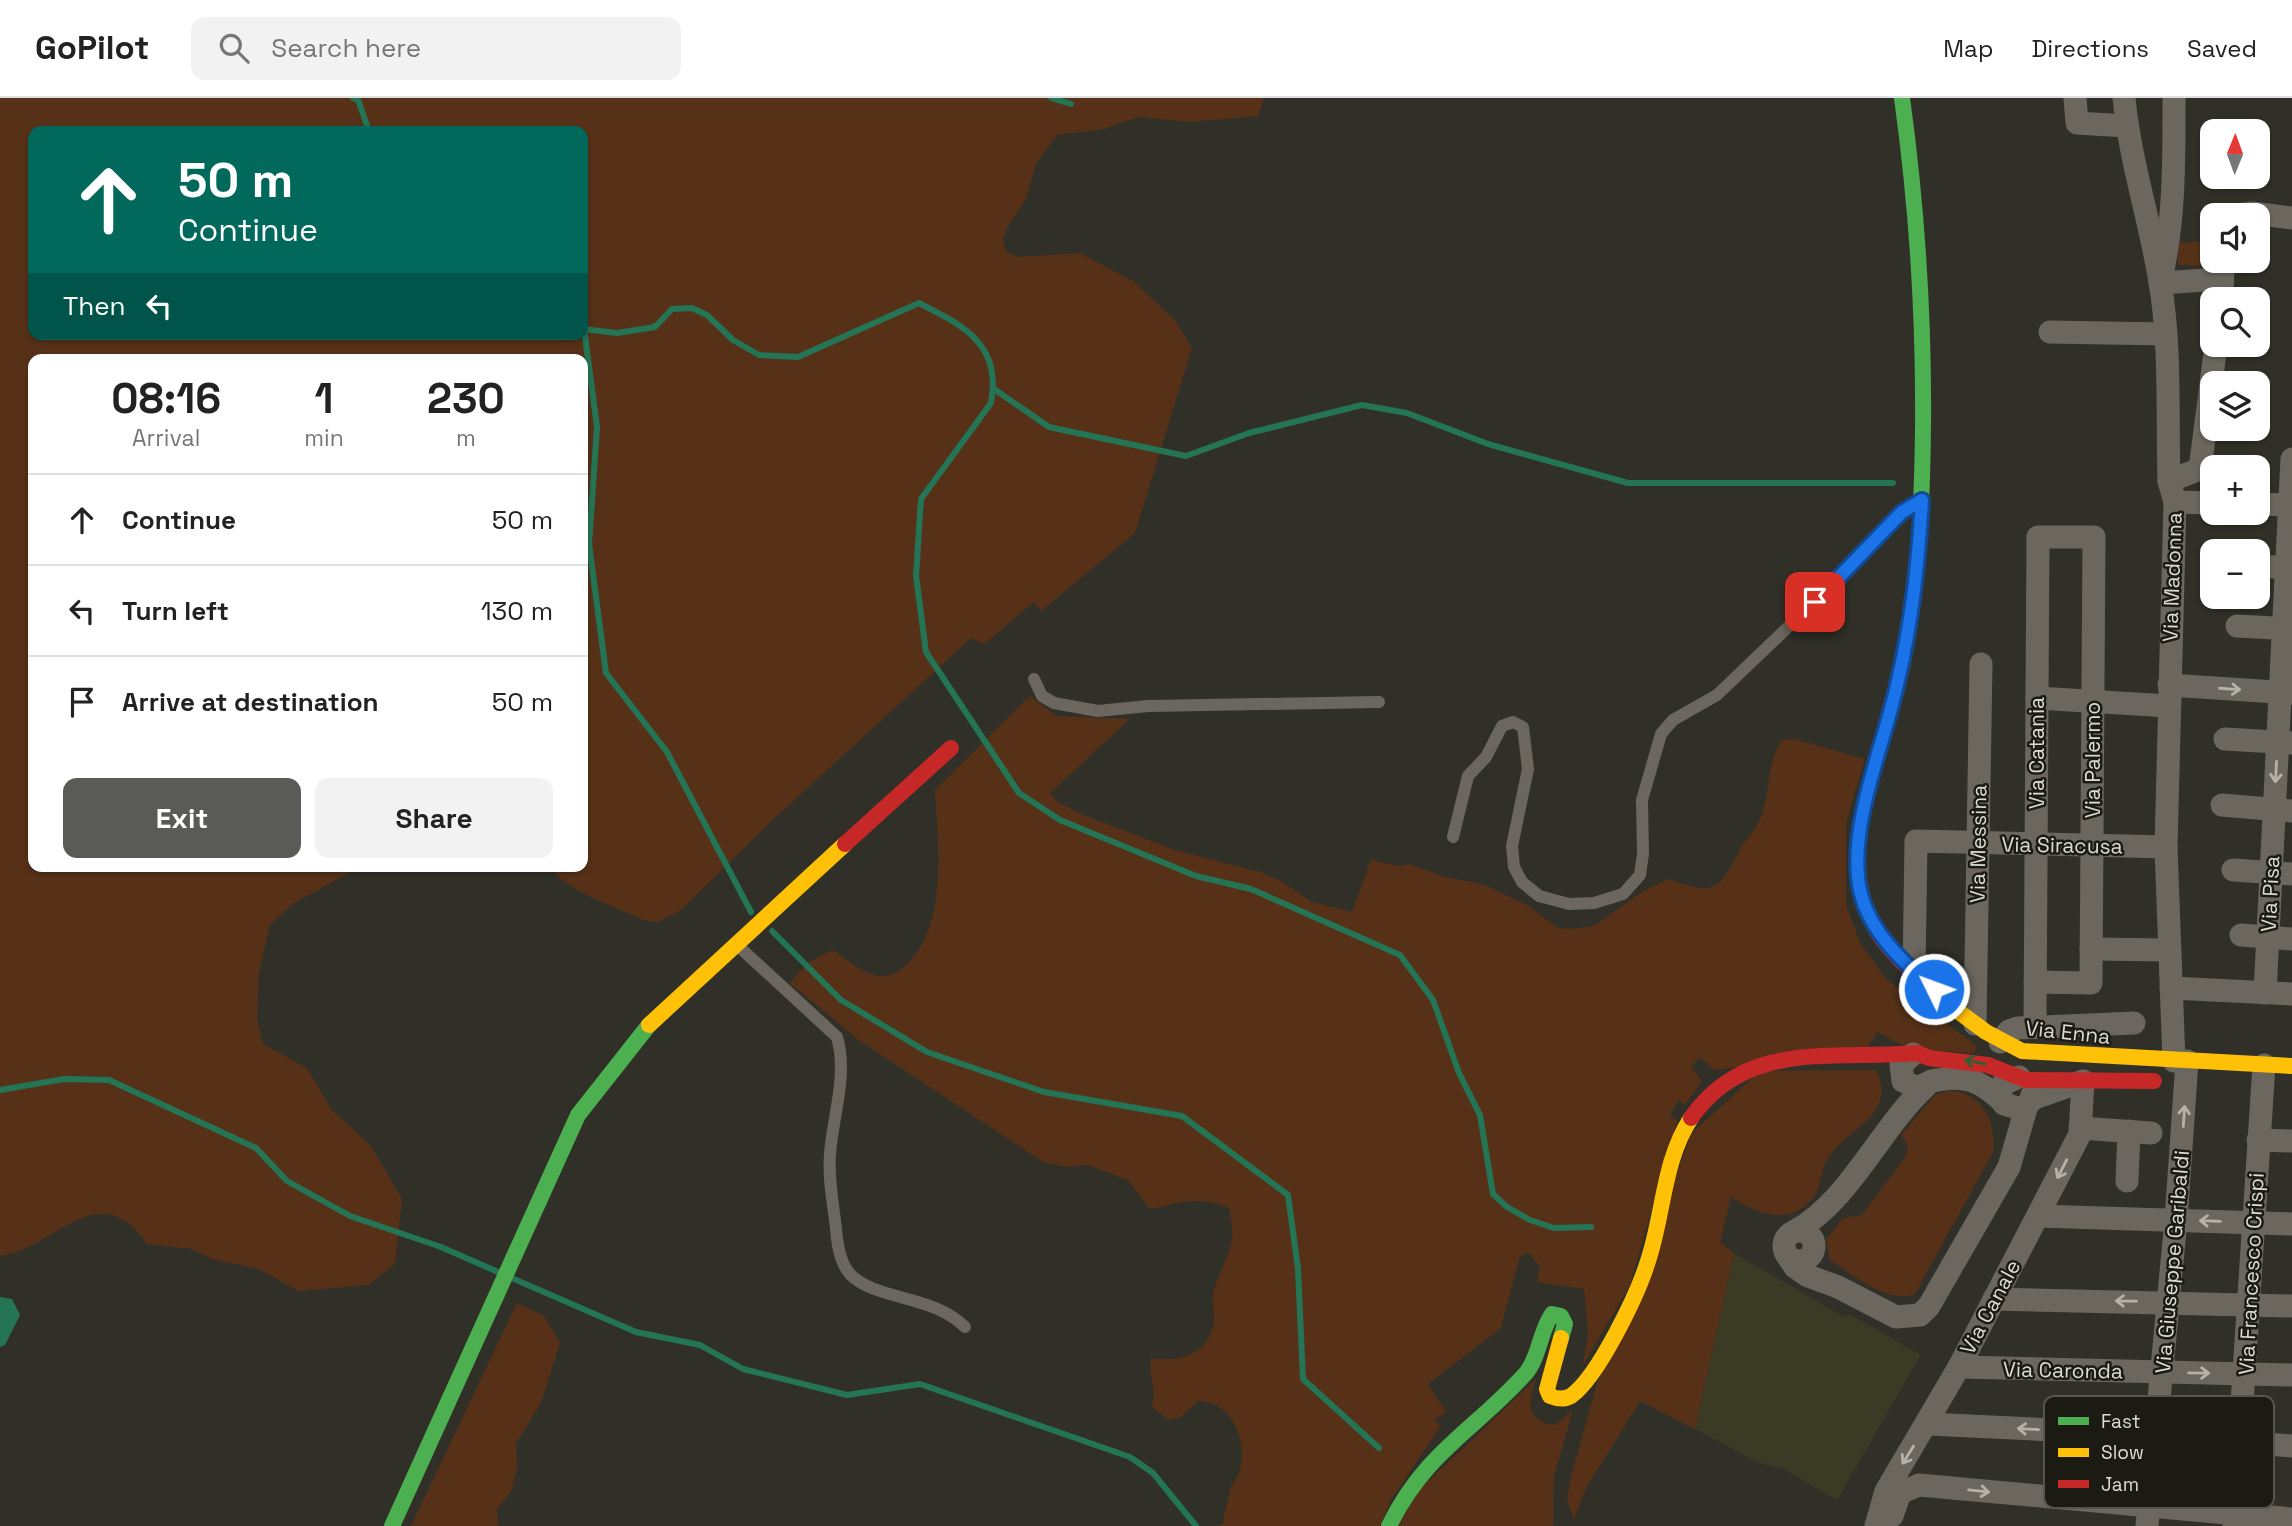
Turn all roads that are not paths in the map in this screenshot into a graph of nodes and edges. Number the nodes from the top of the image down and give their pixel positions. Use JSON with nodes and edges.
{"nodes":[{"id":1,"x":1902,"y":98,"type":"edge"},
{"id":2,"x":2075,"y":98,"type":"edge"},
{"id":3,"x":2124,"y":98,"type":"edge"},
{"id":4,"x":2175,"y":98,"type":"edge"},
{"id":5,"x":2126,"y":126,"type":"junction"},
{"id":6,"x":2270,"y":215,"type":"edge"},
{"id":7,"x":2292,"y":218,"type":"edge"},
{"id":8,"x":2222,"y":280,"type":"edge"},
{"id":9,"x":2160,"y":283,"type":"junction"},
{"id":10,"x":2050,"y":332,"type":"dead end"},
{"id":11,"x":2165,"y":334,"type":"junction"},
{"id":12,"x":2214,"y":357,"type":"edge"},
{"id":13,"x":2292,"y":459,"type":"edge"},
{"id":14,"x":2172,"y":492,"type":"junction"},
{"id":15,"x":1922,"y":500,"type":"junction"},
{"id":16,"x":2200,"y":500,"type":"edge"},
{"id":17,"x":2270,"y":504,"type":"edge"},
{"id":18,"x":2291,"y":505,"type":"edge"},
{"id":19,"x":2094,"y":537,"type":"joint"},
{"id":20,"x":2270,"y":567,"type":"edge"},
{"id":21,"x":2289,"y":568,"type":"edge"},
{"id":22,"x":2237,"y":626,"type":"dead end"},
{"id":23,"x":2288,"y":629,"type":"edge"},
{"id":24,"x":1981,"y":664,"type":"dead end"},
{"id":25,"x":1034,"y":679,"type":"dead end"},
{"id":26,"x":2286,"y":693,"type":"edge"},
{"id":27,"x":2169,"y":696,"type":"junction"},
{"id":28,"x":2037,"y":698,"type":"junction"},
{"id":29,"x":2093,"y":699,"type":"junction"},
{"id":30,"x":1379,"y":702,"type":"dead end"},
{"id":31,"x":2225,"y":739,"type":"dead end"},
{"id":32,"x":2285,"y":743,"type":"edge"},
{"id":33,"x":951,"y":748,"type":"dead end"},
{"id":34,"x":2222,"y":805,"type":"dead end"},
{"id":35,"x":2283,"y":810,"type":"edge"},
{"id":36,"x":1453,"y":837,"type":"dead end"},
{"id":37,"x":1978,"y":842,"type":"junction"},
{"id":38,"x":2036,"y":844,"type":"junction"},
{"id":39,"x":2092,"y":845,"type":"junction"},
{"id":40,"x":2166,"y":847,"type":"junction"},
{"id":41,"x":2232,"y":870,"type":"dead end"},
{"id":42,"x":2282,"y":874,"type":"edge"},
{"id":43,"x":2241,"y":935,"type":"dead end"},
{"id":44,"x":2268,"y":937,"type":"junction"},
{"id":45,"x":2292,"y":939,"type":"edge"},
{"id":46,"x":735,"y":944,"type":"junction"},
{"id":47,"x":2091,"y":949,"type":"junction"},
{"id":48,"x":2169,"y":950,"type":"junction"},
{"id":49,"x":1913,"y":971,"type":"junction"},
{"id":50,"x":2035,"y":982,"type":"junction"},
{"id":51,"x":2171,"y":988,"type":"junction"},
{"id":52,"x":2265,"y":993,"type":"junction"},
{"id":53,"x":2292,"y":994,"type":"edge"},
{"id":54,"x":2134,"y":1023,"type":"dead end"},
{"id":55,"x":1975,"y":1024,"type":"junction"},
{"id":56,"x":2035,"y":1027,"type":"junction"},
{"id":57,"x":2000,"y":1042,"type":"junction"},
{"id":58,"x":1865,"y":1056,"type":"joint"},
{"id":59,"x":2264,"y":1065,"type":"junction"},
{"id":60,"x":2292,"y":1066,"type":"edge"},
{"id":61,"x":2183,"y":1068,"type":"junction"},
{"id":62,"x":1917,"y":1072,"type":"junction"},
{"id":63,"x":2083,"y":1081,"type":"junction"},
{"id":64,"x":2019,"y":1095,"type":"junction"},
{"id":65,"x":2080,"y":1128,"type":"junction"},
{"id":66,"x":2258,"y":1140,"type":"junction"},
{"id":67,"x":2292,"y":1141,"type":"edge"},
{"id":68,"x":2127,"y":1181,"type":"dead end"},
{"id":69,"x":2038,"y":1216,"type":"junction"},
{"id":70,"x":2176,"y":1220,"type":"junction"},
{"id":71,"x":2253,"y":1223,"type":"junction"},
{"id":72,"x":2292,"y":1224,"type":"edge"},
{"id":73,"x":1807,"y":1242,"type":"junction"},
{"id":74,"x":1838,"y":1287,"type":"junction"},
{"id":75,"x":1994,"y":1300,"type":"junction"},
{"id":76,"x":2168,"y":1302,"type":"junction"},
{"id":77,"x":2249,"y":1304,"type":"junction"},
{"id":78,"x":2292,"y":1306,"type":"edge"},
{"id":79,"x":965,"y":1328,"type":"dead end"},
{"id":80,"x":1959,"y":1367,"type":"junction"},
{"id":81,"x":2163,"y":1372,"type":"junction"},
{"id":82,"x":2245,"y":1374,"type":"junction"},
{"id":83,"x":2292,"y":1375,"type":"edge"},
{"id":84,"x":2161,"y":1396,"type":"edge"},
{"id":85,"x":2244,"y":1396,"type":"edge"},
{"id":86,"x":1928,"y":1424,"type":"junction"},
{"id":87,"x":2044,"y":1430,"type":"edge"},
{"id":88,"x":2274,"y":1445,"type":"edge"},
{"id":89,"x":2292,"y":1446,"type":"edge"},
{"id":90,"x":2044,"y":1503,"type":"edge"},
{"id":91,"x":2080,"y":1508,"type":"edge"},
{"id":92,"x":2149,"y":1517,"type":"edge"},
{"id":93,"x":2292,"y":1519,"type":"edge"},
{"id":94,"x":2234,"y":1521,"type":"edge"},
{"id":95,"x":1876,"y":1523,"type":"edge"},
{"id":96,"x":392,"y":1526,"type":"edge"},
{"id":97,"x":1388,"y":1526,"type":"edge"}],
"edges":[{"from":1,"to":15,"type":"street","name":"Via Enna"},
{"from":2,"to":5,"type":"street"},
{"from":3,"to":5,"type":"street","name":"Via Madonna"},
{"from":4,"to":9,"type":"street"},
{"from":5,"to":9,"type":"street","name":"Via Madonna"},
{"from":6,"to":7,"type":"street"},
{"from":8,"to":9,"type":"street"},
{"from":9,"to":11,"type":"street","name":"Via Madonna"},
{"from":10,"to":11,"type":"street"},
{"from":11,"to":14,"type":"street","name":"Via Madonna"},
{"from":12,"to":14,"type":"street"},
{"from":13,"to":18,"type":"street","name":"Via Pisa"},
{"from":14,"to":16,"type":"street"},
{"from":14,"to":27,"type":"street","name":"Via Madonna"},
{"from":15,"to":36,"type":"lane"},
{"from":15,"to":49,"type":"street","name":"Via Enna"},
{"from":17,"to":18,"type":"street"},
{"from":18,"to":21,"type":"street","name":"Via Pisa"},
{"from":19,"to":28,"type":"street","name":"Via Catania"},
{"from":19,"to":29,"type":"street","name":"Via Palermo"},
{"from":20,"to":21,"type":"street"},
{"from":21,"to":23,"type":"street","name":"Via Pisa"},
{"from":22,"to":23,"type":"street"},
{"from":23,"to":26,"type":"street","name":"Via Pisa"},
{"from":24,"to":37,"type":"street","name":"Via Messina"},
{"from":25,"to":30,"type":"lane"},
{"from":27,"to":26,"type":"street","one_way":true},
{"from":26,"to":32,"type":"street","name":"Via Pisa"},
{"from":27,"to":29,"type":"street"},
{"from":27,"to":40,"type":"street","name":"Via Madonna"},
{"from":28,"to":29,"type":"street"},
{"from":28,"to":38,"type":"street","name":"Via Catania"},
{"from":29,"to":39,"type":"street","name":"Via Palermo"},
{"from":31,"to":32,"type":"street"},
{"from":32,"to":35,"type":"street","name":"Via Pisa","one_way":true},
{"from":33,"to":46,"type":"street"},
{"from":34,"to":35,"type":"street"},
{"from":35,"to":42,"type":"street","name":"Via Pisa"},
{"from":37,"to":38,"type":"street","name":"Via Siracusa"},
{"from":37,"to":49,"type":"street","name":"Via Siracusa"},
{"from":37,"to":55,"type":"street","name":"Via Messina"},
{"from":38,"to":39,"type":"street","name":"Via Siracusa"},
{"from":38,"to":50,"type":"street","name":"Via Catania"},
{"from":39,"to":40,"type":"street","name":"Via Siracusa"},
{"from":39,"to":47,"type":"street","name":"Via Palermo"},
{"from":40,"to":48,"type":"street","name":"Via Madonna"},
{"from":41,"to":42,"type":"street"},
{"from":42,"to":44,"type":"street","name":"Via Pisa"},
{"from":43,"to":44,"type":"street"},
{"from":44,"to":45,"type":"street"},
{"from":44,"to":52,"type":"street","name":"Via Pisa"},
{"from":46,"to":79,"type":"lane"},
{"from":46,"to":96,"type":"street"},
{"from":47,"to":48,"type":"street"},
{"from":47,"to":50,"type":"street","name":"Via Palermo"},
{"from":48,"to":51,"type":"street","name":"Via Madonna"},
{"from":49,"to":55,"type":"street","name":"Via Enna"},
{"from":50,"to":56,"type":"street","name":"Via Catania"},
{"from":51,"to":52,"type":"street"},
{"from":51,"to":61,"type":"street","name":"Via Madonna"},
{"from":52,"to":53,"type":"street"},
{"from":54,"to":56,"type":"street"},
{"from":55,"to":57,"type":"street","name":"Via Enna"},
{"from":56,"to":57,"type":"street"},
{"from":57,"to":61,"type":"street","name":"Via Enna"},
{"from":58,"to":62,"type":"street"},
{"from":58,"to":97,"type":"street"},
{"from":59,"to":60,"type":"street"},
{"from":59,"to":61,"type":"street"},
{"from":59,"to":66,"type":"street","name":"Via Francesco Crispi"},
{"from":61,"to":63,"type":"street"},
{"from":70,"to":61,"type":"street","name":"Via Giuseppe Garibaldi","one_way":true},
{"from":62,"to":64,"type":"street"},
{"from":62,"to":73,"type":"street"},
{"from":63,"to":64,"type":"street"},
{"from":63,"to":65,"type":"street","name":"Via Canale"},
{"from":64,"to":74,"type":"street"},
{"from":65,"to":68,"type":"street"},
{"from":65,"to":69,"type":"street","name":"Via Canale","one_way":true},
{"from":66,"to":67,"type":"street"},
{"from":66,"to":71,"type":"street","name":"Via Francesco Crispi"},
{"from":69,"to":70,"type":"street"},
{"from":69,"to":75,"type":"street","name":"Via Canale"},
{"from":71,"to":70,"type":"street","one_way":true},
{"from":70,"to":76,"type":"street","name":"Via Giuseppe Garibaldi"},
{"from":71,"to":72,"type":"street"},
{"from":71,"to":77,"type":"street","name":"Via Francesco Crispi"},
{"from":73,"to":74,"type":"street"},
{"from":73,"to":74,"type":"street"},
{"from":76,"to":75,"type":"street","one_way":true},
{"from":75,"to":80,"type":"street","name":"Via Canale"},
{"from":76,"to":77,"type":"street"},
{"from":76,"to":81,"type":"street","name":"Via Giuseppe Garibaldi"},
{"from":77,"to":78,"type":"street"},
{"from":77,"to":82,"type":"street","name":"Via Francesco Crispi"},
{"from":80,"to":81,"type":"street","name":"Via Caronda"},
{"from":80,"to":86,"type":"street","name":"Via Canale"},
{"from":81,"to":82,"type":"street","name":"Via Caronda","one_way":true},
{"from":81,"to":84,"type":"street","name":"Via Giuseppe Garibaldi"},
{"from":82,"to":83,"type":"street","name":"Via Caronda"},
{"from":82,"to":85,"type":"street","name":"Via Francesco Crispi"},
{"from":87,"to":86,"type":"street","one_way":true},
{"from":86,"to":95,"type":"street","name":"Via Canale","one_way":true},
{"from":88,"to":89,"type":"street"},
{"from":95,"to":90,"type":"street","one_way":true},
{"from":91,"to":92,"type":"street","one_way":true},
{"from":92,"to":94,"type":"street"},
{"from":93,"to":94,"type":"street"}]}
